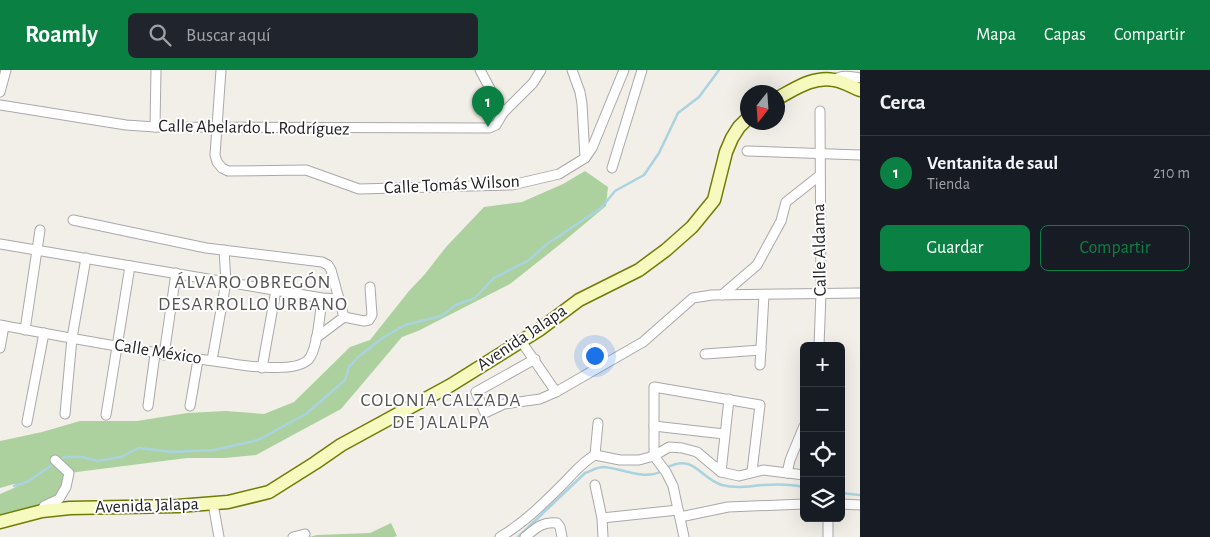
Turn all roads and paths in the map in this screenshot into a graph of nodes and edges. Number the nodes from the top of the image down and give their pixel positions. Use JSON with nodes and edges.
{"nodes":[{"id":1,"x":6,"y":70,"type":"edge"},
{"id":2,"x":156,"y":70,"type":"edge"},
{"id":3,"x":221,"y":70,"type":"edge"},
{"id":4,"x":480,"y":70,"type":"edge"},
{"id":5,"x":541,"y":70,"type":"edge"},
{"id":6,"x":572,"y":70,"type":"edge"},
{"id":7,"x":624,"y":70,"type":"edge"},
{"id":8,"x":642,"y":70,"type":"edge"},
{"id":9,"x":860,"y":78,"type":"edge"},
{"id":10,"x":835,"y":80,"type":"junction"},
{"id":11,"x":860,"y":90,"type":"edge"},
{"id":12,"x":0,"y":92,"type":"edge"},
{"id":13,"x":785,"y":94,"type":"edge"},
{"id":14,"x":0,"y":105,"type":"edge"},
{"id":15,"x":820,"y":111,"type":"dead end"},
{"id":16,"x":503,"y":113,"type":"junction"},
{"id":17,"x":740,"y":126,"type":"edge"},
{"id":18,"x":155,"y":127,"type":"junction"},
{"id":19,"x":218,"y":128,"type":"junction"},
{"id":20,"x":747,"y":151,"type":"dead end"},
{"id":21,"x":819,"y":154,"type":"junction"},
{"id":22,"x":860,"y":155,"type":"edge"},
{"id":23,"x":585,"y":158,"type":"junction"},
{"id":24,"x":612,"y":168,"type":"dead end"},
{"id":25,"x":819,"y":176,"type":"junction"},
{"id":26,"x":73,"y":220,"type":"dead end"},
{"id":27,"x":40,"y":230,"type":"dead end"},
{"id":28,"x":0,"y":244,"type":"edge"},
{"id":29,"x":38,"y":250,"type":"junction"},
{"id":30,"x":224,"y":250,"type":"junction"},
{"id":31,"x":86,"y":258,"type":"junction"},
{"id":32,"x":130,"y":266,"type":"junction"},
{"id":33,"x":176,"y":273,"type":"junction"},
{"id":34,"x":226,"y":282,"type":"junction"},
{"id":35,"x":370,"y":287,"type":"dead end"},
{"id":36,"x":276,"y":290,"type":"junction"},
{"id":37,"x":821,"y":293,"type":"junction"},
{"id":38,"x":860,"y":293,"type":"edge"},
{"id":39,"x":722,"y":295,"type":"junction"},
{"id":40,"x":764,"y":295,"type":"junction"},
{"id":41,"x":322,"y":298,"type":"junction"},
{"id":42,"x":339,"y":299,"type":"junction"},
{"id":43,"x":344,"y":317,"type":"junction"},
{"id":44,"x":2,"y":326,"type":"edge"},
{"id":45,"x":25,"y":330,"type":"junction"},
{"id":46,"x":44,"y":333,"type":"junction"},
{"id":47,"x":72,"y":338,"type":"junction"},
{"id":48,"x":316,"y":338,"type":"junction"},
{"id":49,"x":521,"y":341,"type":"junction"},
{"id":50,"x":819,"y":342,"type":"edge"},
{"id":51,"x":117,"y":347,"type":"junction"},
{"id":52,"x":0,"y":348,"type":"edge"},
{"id":53,"x":761,"y":350,"type":"junction"},
{"id":54,"x":160,"y":354,"type":"junction"},
{"id":55,"x":705,"y":354,"type":"dead end"},
{"id":56,"x":535,"y":359,"type":"junction"},
{"id":57,"x":198,"y":360,"type":"junction"},
{"id":58,"x":212,"y":360,"type":"junction"},
{"id":59,"x":760,"y":364,"type":"dead end"},
{"id":60,"x":262,"y":368,"type":"junction"},
{"id":61,"x":556,"y":392,"type":"junction"},
{"id":62,"x":729,"y":399,"type":"junction"},
{"id":63,"x":148,"y":406,"type":"dead end"},
{"id":64,"x":190,"y":406,"type":"dead end"},
{"id":65,"x":65,"y":414,"type":"dead end"},
{"id":66,"x":106,"y":415,"type":"dead end"},
{"id":67,"x":27,"y":422,"type":"dead end"},
{"id":68,"x":598,"y":423,"type":"dead end"},
{"id":69,"x":654,"y":426,"type":"junction"},
{"id":70,"x":802,"y":432,"type":"edge"},
{"id":71,"x":724,"y":434,"type":"junction"},
{"id":72,"x":595,"y":455,"type":"junction"},
{"id":73,"x":654,"y":456,"type":"junction"},
{"id":74,"x":55,"y":460,"type":"dead end"},
{"id":75,"x":752,"y":471,"type":"junction"},
{"id":76,"x":721,"y":472,"type":"junction"},
{"id":77,"x":787,"y":473,"type":"junction"},
{"id":78,"x":800,"y":475,"type":"edge"},
{"id":79,"x":595,"y":485,"type":"dead end"},
{"id":80,"x":213,"y":504,"type":"junction"},
{"id":81,"x":800,"y":504,"type":"edge"},
{"id":82,"x":845,"y":504,"type":"edge"},
{"id":83,"x":860,"y":506,"type":"edge"},
{"id":84,"x":42,"y":511,"type":"junction"},
{"id":85,"x":679,"y":514,"type":"junction"},
{"id":86,"x":602,"y":518,"type":"junction"},
{"id":87,"x":0,"y":522,"type":"edge"},
{"id":88,"x":828,"y":522,"type":"edge"},
{"id":89,"x":305,"y":534,"type":"dead end"},
{"id":90,"x":219,"y":537,"type":"edge"},
{"id":91,"x":293,"y":537,"type":"edge"},
{"id":92,"x":500,"y":537,"type":"edge"},
{"id":93,"x":525,"y":537,"type":"edge"},
{"id":94,"x":562,"y":537,"type":"edge"},
{"id":95,"x":603,"y":537,"type":"edge"},
{"id":96,"x":684,"y":537,"type":"edge"},
{"id":97,"x":828,"y":537,"type":"edge"}],
"edges":[{"from":1,"to":12,"type":"street"},
{"from":2,"to":18,"type":"street"},
{"from":3,"to":19,"type":"street"},
{"from":4,"to":16,"type":"street"},
{"from":5,"to":16,"type":"street","name":"Calle Abelardo L. Rodríguez"},
{"from":6,"to":23,"type":"street"},
{"from":7,"to":23,"type":"street","name":"Calle Tomás Wilson"},
{"from":8,"to":24,"type":"street"},
{"from":9,"to":10,"type":"street"},
{"from":10,"to":11,"type":"street"},
{"from":10,"to":13,"type":"street"},
{"from":14,"to":18,"type":"street","name":"Calle Abelardo L. Rodríguez"},
{"from":15,"to":21,"type":"street","name":"Calle Aldama"},
{"from":16,"to":19,"type":"street","name":"Calle Abelardo L. Rodríguez"},
{"from":17,"to":49,"type":"street","name":"Avenida Jalapa"},
{"from":18,"to":19,"type":"street","name":"Calle Abelardo L. Rodríguez"},
{"from":19,"to":23,"type":"street","name":"Calle Tomás Wilson"},
{"from":20,"to":21,"type":"street"},
{"from":21,"to":22,"type":"street"},
{"from":21,"to":25,"type":"street","name":"Calle Aldama"},
{"from":25,"to":37,"type":"street","name":"Calle Aldama"},
{"from":25,"to":39,"type":"street"},
{"from":26,"to":30,"type":"street"},
{"from":27,"to":29,"type":"street"},
{"from":28,"to":29,"type":"street"},
{"from":29,"to":31,"type":"street"},
{"from":29,"to":45,"type":"street"},
{"from":30,"to":34,"type":"street"},
{"from":30,"to":42,"type":"street"},
{"from":31,"to":32,"type":"street"},
{"from":31,"to":47,"type":"street"},
{"from":32,"to":33,"type":"street"},
{"from":32,"to":51,"type":"street"},
{"from":33,"to":34,"type":"street"},
{"from":33,"to":54,"type":"street"},
{"from":34,"to":36,"type":"street"},
{"from":34,"to":58,"type":"street"},
{"from":35,"to":43,"type":"street"},
{"from":36,"to":41,"type":"street"},
{"from":36,"to":60,"type":"street"},
{"from":37,"to":38,"type":"street"},
{"from":37,"to":40,"type":"street"},
{"from":37,"to":50,"type":"street","name":"Calle Aldama"},
{"from":39,"to":40,"type":"street"},
{"from":39,"to":61,"type":"street"},
{"from":40,"to":53,"type":"street"},
{"from":41,"to":42,"type":"street"},
{"from":41,"to":48,"type":"street"},
{"from":42,"to":43,"type":"street"},
{"from":43,"to":48,"type":"street"},
{"from":44,"to":45,"type":"street","name":"Calle México"},
{"from":44,"to":52,"type":"street"},
{"from":45,"to":46,"type":"street","name":"Calle México"},
{"from":46,"to":47,"type":"street","name":"Calle México"},
{"from":46,"to":67,"type":"street"},
{"from":47,"to":51,"type":"street","name":"Calle México"},
{"from":47,"to":65,"type":"street"},
{"from":48,"to":60,"type":"street","name":"Calle México"},
{"from":49,"to":56,"type":"street"},
{"from":49,"to":80,"type":"street","name":"Avenida Jalapa"},
{"from":51,"to":54,"type":"street","name":"Calle México"},
{"from":51,"to":66,"type":"street"},
{"from":53,"to":55,"type":"street"},
{"from":53,"to":59,"type":"street"},
{"from":54,"to":57,"type":"street","name":"Calle México"},
{"from":54,"to":63,"type":"street"},
{"from":56,"to":61,"type":"street"},
{"from":56,"to":61,"type":"street"},
{"from":57,"to":58,"type":"street","name":"Calle México"},
{"from":57,"to":64,"type":"street"},
{"from":58,"to":60,"type":"street","name":"Calle México"},
{"from":62,"to":69,"type":"street"},
{"from":62,"to":71,"type":"street"},
{"from":62,"to":75,"type":"street"},
{"from":68,"to":72,"type":"street"},
{"from":69,"to":71,"type":"street"},
{"from":69,"to":73,"type":"street"},
{"from":70,"to":77,"type":"street"},
{"from":71,"to":76,"type":"street"},
{"from":72,"to":73,"type":"street"},
{"from":72,"to":92,"type":"street"},
{"from":73,"to":76,"type":"street"},
{"from":73,"to":85,"type":"street"},
{"from":74,"to":84,"type":"street"},
{"from":75,"to":76,"type":"street"},
{"from":75,"to":77,"type":"street"},
{"from":77,"to":78,"type":"street"},
{"from":79,"to":86,"type":"street"},
{"from":80,"to":84,"type":"street","name":"Avenida Jalapa"},
{"from":80,"to":90,"type":"street"},
{"from":81,"to":85,"type":"street"},
{"from":82,"to":83,"type":"street"},
{"from":84,"to":87,"type":"street","name":"Avenida Jalapa"},
{"from":85,"to":86,"type":"street"},
{"from":85,"to":96,"type":"street"},
{"from":86,"to":95,"type":"street"},
{"from":88,"to":97,"type":"street"},
{"from":89,"to":91,"type":"street"},
{"from":93,"to":94,"type":"street"}]}
